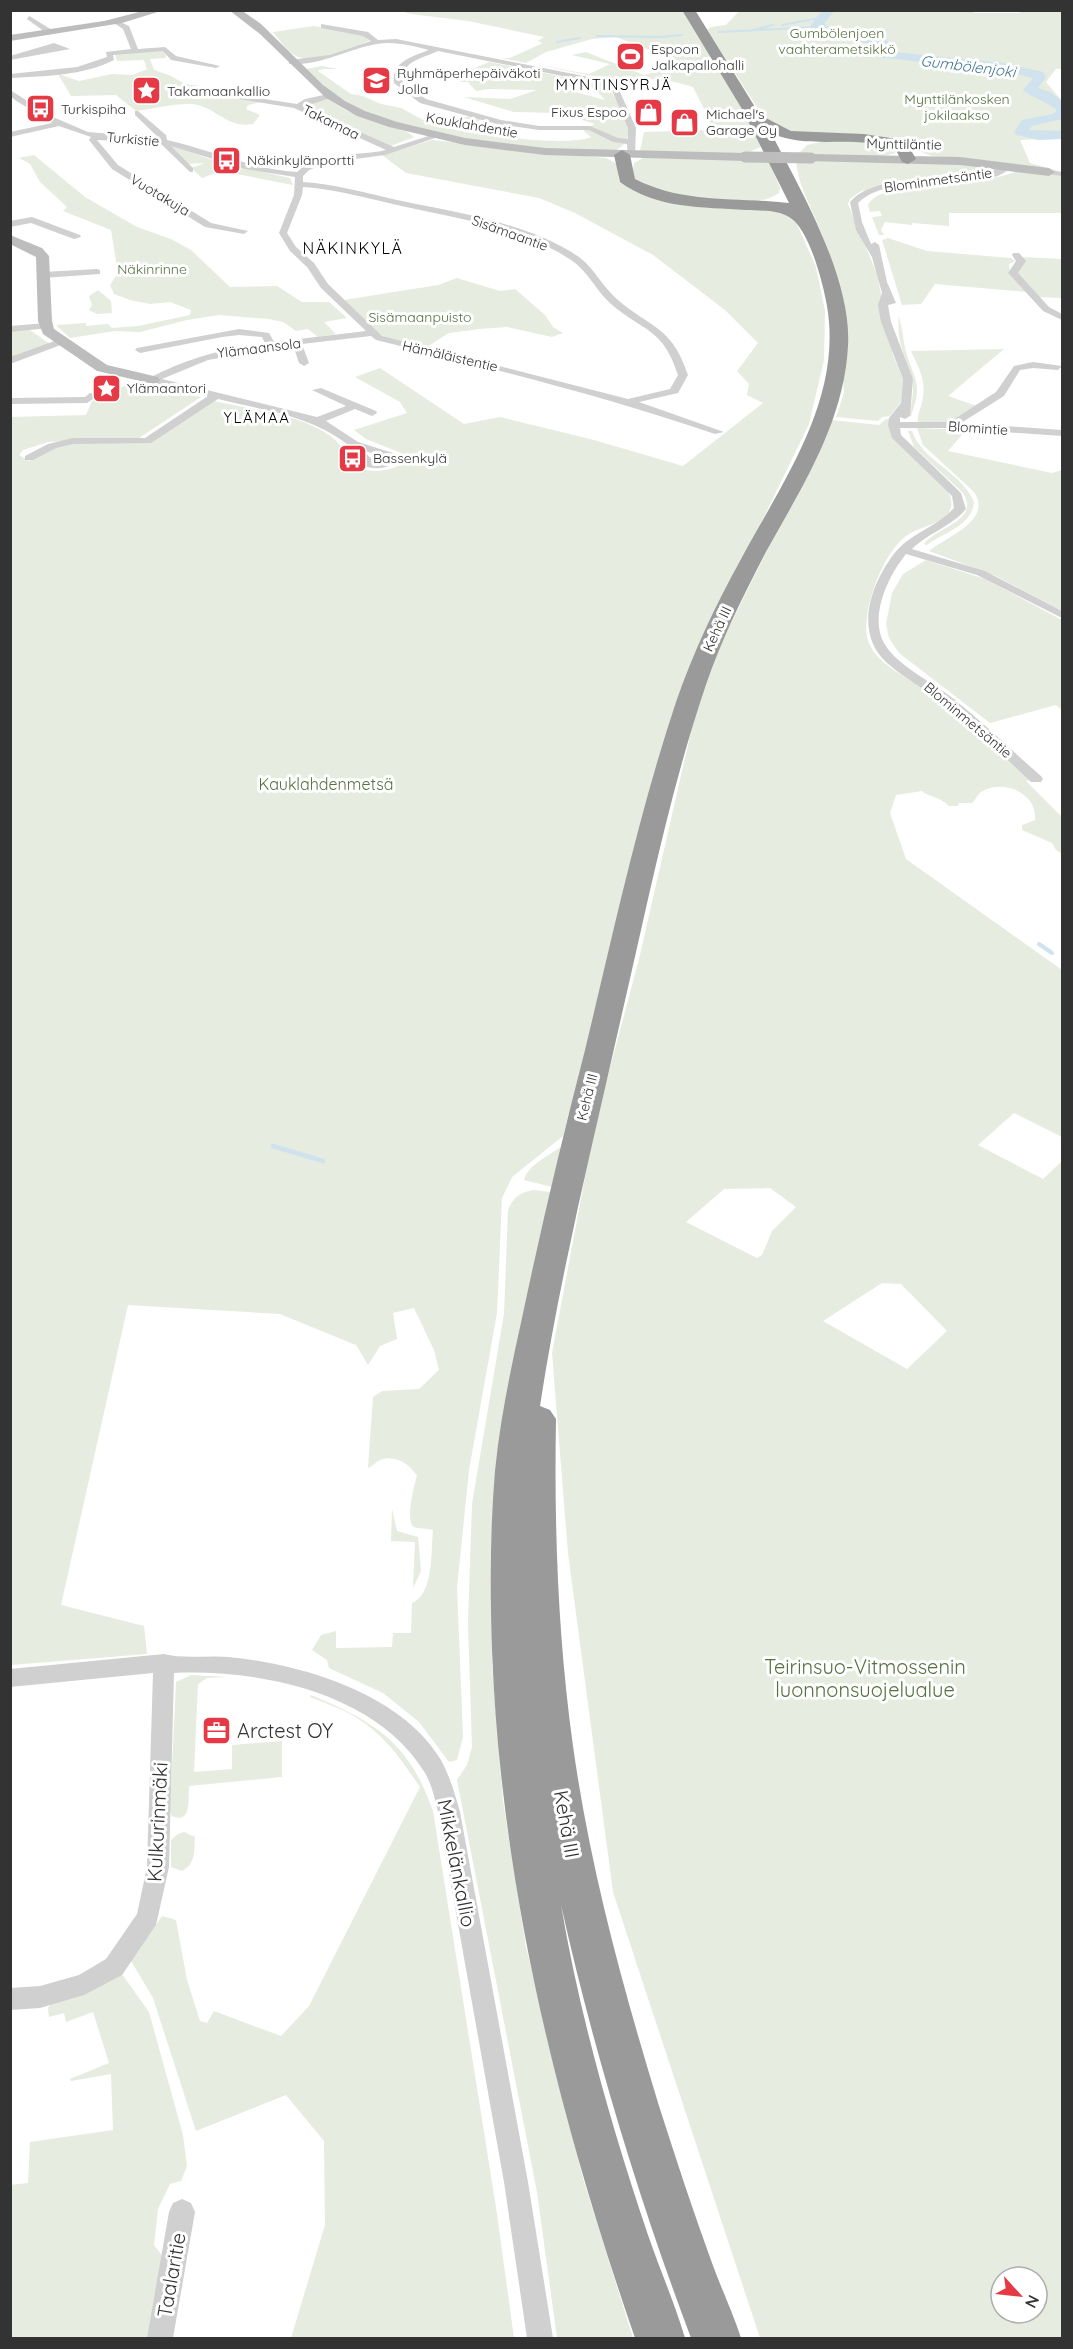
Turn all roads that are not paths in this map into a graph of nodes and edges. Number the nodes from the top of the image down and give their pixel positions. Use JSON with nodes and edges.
{"nodes":[{"id":1,"x":159,"y":10,"type":"edge"},
{"id":2,"x":234,"y":10,"type":"edge"},
{"id":3,"x":688,"y":10,"type":"edge"},
{"id":4,"x":29,"y":18,"type":"dead end"},
{"id":5,"x":118,"y":23,"type":"junction"},
{"id":6,"x":324,"y":26,"type":"dead end"},
{"id":7,"x":48,"y":30,"type":"junction"},
{"id":8,"x":10,"y":38,"type":"edge"},
{"id":9,"x":376,"y":42,"type":"junction"},
{"id":10,"x":437,"y":49,"type":"junction"},
{"id":11,"x":135,"y":50,"type":"junction"},
{"id":12,"x":23,"y":56,"type":"dead end"},
{"id":13,"x":10,"y":58,"type":"edge"},
{"id":14,"x":292,"y":62,"type":"junction"},
{"id":15,"x":216,"y":66,"type":"dead end"},
{"id":16,"x":10,"y":76,"type":"edge"},
{"id":17,"x":10,"y":92,"type":"edge"},
{"id":18,"x":209,"y":92,"type":"dead end"},
{"id":19,"x":330,"y":95,"type":"junction"},
{"id":20,"x":20,"y":101,"type":"junction"},
{"id":21,"x":10,"y":103,"type":"edge"},
{"id":22,"x":297,"y":106,"type":"junction"},
{"id":23,"x":138,"y":113,"type":"dead end"},
{"id":24,"x":756,"y":118,"type":"junction"},
{"id":25,"x":61,"y":123,"type":"junction"},
{"id":26,"x":10,"y":135,"type":"edge"},
{"id":27,"x":435,"y":135,"type":"junction"},
{"id":28,"x":97,"y":136,"type":"junction"},
{"id":29,"x":836,"y":139,"type":"junction"},
{"id":30,"x":163,"y":141,"type":"junction"},
{"id":31,"x":394,"y":150,"type":"junction"},
{"id":32,"x":628,"y":151,"type":"junction"},
{"id":33,"x":745,"y":156,"type":"joint"},
{"id":34,"x":908,"y":159,"type":"junction"},
{"id":35,"x":201,"y":164,"type":"dead end"},
{"id":36,"x":1009,"y":166,"type":"junction"},
{"id":37,"x":1049,"y":172,"type":"joint"},
{"id":38,"x":1062,"y":174,"type":"edge"},
{"id":39,"x":298,"y":180,"type":"junction"},
{"id":40,"x":791,"y":188,"type":"junction"},
{"id":41,"x":749,"y":204,"type":"junction"},
{"id":42,"x":807,"y":222,"type":"junction"},
{"id":43,"x":10,"y":224,"type":"edge"},
{"id":44,"x":244,"y":231,"type":"dead end"},
{"id":45,"x":77,"y":237,"type":"dead end"},
{"id":46,"x":10,"y":239,"type":"edge"},
{"id":47,"x":1016,"y":255,"type":"dead end"},
{"id":48,"x":97,"y":272,"type":"dead end"},
{"id":49,"x":44,"y":275,"type":"junction"},
{"id":50,"x":1062,"y":317,"type":"edge"},
{"id":51,"x":46,"y":326,"type":"junction"},
{"id":52,"x":10,"y":329,"type":"edge"},
{"id":53,"x":371,"y":333,"type":"junction"},
{"id":54,"x":63,"y":341,"type":"junction"},
{"id":55,"x":297,"y":343,"type":"junction"},
{"id":56,"x":272,"y":345,"type":"junction"},
{"id":57,"x":140,"y":350,"type":"dead end"},
{"id":58,"x":10,"y":361,"type":"edge"},
{"id":59,"x":304,"y":363,"type":"dead end"},
{"id":60,"x":1058,"y":366,"type":"dead end"},
{"id":61,"x":153,"y":380,"type":"junction"},
{"id":62,"x":316,"y":390,"type":"dead end"},
{"id":63,"x":94,"y":395,"type":"dead end"},
{"id":64,"x":217,"y":395,"type":"junction"},
{"id":65,"x":10,"y":401,"type":"edge"},
{"id":66,"x":627,"y":402,"type":"junction"},
{"id":67,"x":354,"y":405,"type":"junction"},
{"id":68,"x":905,"y":405,"type":"junction"},
{"id":69,"x":372,"y":413,"type":"dead end"},
{"id":70,"x":317,"y":421,"type":"junction"},
{"id":71,"x":893,"y":425,"type":"junction"},
{"id":72,"x":945,"y":425,"type":"junction"},
{"id":73,"x":905,"y":426,"type":"junction"},
{"id":74,"x":719,"y":432,"type":"dead end"},
{"id":75,"x":1062,"y":433,"type":"edge"},
{"id":76,"x":354,"y":444,"type":"dead end"},
{"id":77,"x":906,"y":444,"type":"junction"},
{"id":78,"x":29,"y":458,"type":"dead end"},
{"id":79,"x":904,"y":550,"type":"junction"},
{"id":80,"x":1062,"y":615,"type":"edge"},
{"id":81,"x":1036,"y":779,"type":"dead end"},
{"id":82,"x":544,"y":1290,"type":"junction"},
{"id":83,"x":164,"y":1663,"type":"junction"},
{"id":84,"x":10,"y":1678,"type":"edge"},
{"id":85,"x":10,"y":1999,"type":"edge"},
{"id":86,"x":182,"y":2212,"type":"dead end"},
{"id":87,"x":160,"y":2338,"type":"edge"},
{"id":88,"x":540,"y":2338,"type":"edge"},
{"id":89,"x":660,"y":2338,"type":"edge"},
{"id":90,"x":716,"y":2338,"type":"edge"}],
"edges":[{"from":1,"to":5,"type":"street"},
{"from":2,"to":14,"type":"street","name":"Kauklahdentie"},
{"from":3,"to":24,"type":"highway","name":"Kehä III"},
{"from":4,"to":7,"type":"street"},
{"from":5,"to":7,"type":"street"},
{"from":5,"to":11,"type":"street"},
{"from":6,"to":9,"type":"street"},
{"from":7,"to":8,"type":"street"},
{"from":9,"to":10,"type":"street"},
{"from":9,"to":14,"type":"street"},
{"from":10,"to":32,"type":"street"},
{"from":10,"to":32,"type":"street"},
{"from":11,"to":15,"type":"street"},
{"from":11,"to":16,"type":"street"},
{"from":12,"to":13,"type":"street"},
{"from":14,"to":19,"type":"street","name":"Kauklahdentie"},
{"from":17,"to":20,"type":"street","name":"Turkistie"},
{"from":18,"to":22,"type":"street"},
{"from":19,"to":22,"type":"street","name":"Takamaa"},
{"from":19,"to":27,"type":"street","name":"Kauklahdentie"},
{"from":20,"to":21,"type":"street"},
{"from":20,"to":25,"type":"street","name":"Turkistie"},
{"from":22,"to":31,"type":"street","name":"Takamaa"},
{"from":23,"to":30,"type":"street"},
{"from":24,"to":29,"type":"highway"},
{"from":24,"to":40,"type":"highway","name":"Kehä III"},
{"from":25,"to":26,"type":"street"},
{"from":25,"to":28,"type":"street","name":"Turkistie"},
{"from":27,"to":31,"type":"street"},
{"from":27,"to":32,"type":"street","name":"Kauklahdentie"},
{"from":28,"to":30,"type":"street","name":"Turkistie"},
{"from":28,"to":44,"type":"street","name":"Vuotakuja"},
{"from":29,"to":34,"type":"highway"},
{"from":29,"to":40,"type":"highway"},
{"from":30,"to":35,"type":"street"},
{"from":30,"to":39,"type":"street","name":"Turkistie"},
{"from":31,"to":39,"type":"street"},
{"from":32,"to":33,"type":"street","name":"Kauklahdentie"},
{"from":32,"to":41,"type":"highway"},
{"from":33,"to":34,"type":"street","name":"Mynttiläntie","bridge":true},
{"from":34,"to":36,"type":"street","name":"Mynttiläntie"},
{"from":36,"to":37,"type":"street","name":"Mynttiläntie"},
{"from":36,"to":68,"type":"street","name":"Blominmetsäntie"},
{"from":37,"to":38,"type":"street","name":"Mynttiläntie"},
{"from":39,"to":53,"type":"street","name":"Hämäläistentie"},
{"from":39,"to":66,"type":"street","name":"Sisämaantie"},
{"from":40,"to":41,"type":"highway"},
{"from":40,"to":42,"type":"highway","name":"Kehä III"},
{"from":41,"to":42,"type":"highway"},
{"from":42,"to":82,"type":"highway","name":"Kehä III"},
{"from":43,"to":45,"type":"street"},
{"from":46,"to":49,"type":"street"},
{"from":47,"to":50,"type":"street"},
{"from":48,"to":49,"type":"street"},
{"from":49,"to":51,"type":"street"},
{"from":51,"to":52,"type":"street"},
{"from":51,"to":54,"type":"street"},
{"from":53,"to":55,"type":"street","name":"Ylämaansola"},
{"from":53,"to":66,"type":"street","name":"Hämäläistentie"},
{"from":54,"to":58,"type":"street"},
{"from":54,"to":61,"type":"street"},
{"from":55,"to":56,"type":"street","name":"Ylämaansola"},
{"from":55,"to":59,"type":"street"},
{"from":56,"to":57,"type":"street"},
{"from":56,"to":61,"type":"street","name":"Ylämaansola"},
{"from":60,"to":72,"type":"street"},
{"from":61,"to":64,"type":"street"},
{"from":62,"to":67,"type":"street"},
{"from":63,"to":65,"type":"street"},
{"from":64,"to":70,"type":"street"},
{"from":64,"to":78,"type":"street"},
{"from":66,"to":74,"type":"street","name":"Hämäläistentie"},
{"from":67,"to":69,"type":"street"},
{"from":67,"to":70,"type":"street"},
{"from":68,"to":71,"type":"street","name":"Blominmetsäntie"},
{"from":68,"to":73,"type":"street","name":"Blominmetsäntie"},
{"from":70,"to":76,"type":"street"},
{"from":71,"to":73,"type":"street","name":"Blomintie"},
{"from":71,"to":77,"type":"street","name":"Blominmetsäntie"},
{"from":72,"to":73,"type":"street","name":"Blomintie"},
{"from":72,"to":75,"type":"street","name":"Blomintie"},
{"from":73,"to":77,"type":"street","name":"Blominmetsäntie"},
{"from":77,"to":79,"type":"street","name":"Blominmetsäntie"},
{"from":79,"to":80,"type":"street"},
{"from":79,"to":81,"type":"street","name":"Blominmetsäntie"},
{"from":82,"to":89,"type":"highway","name":"Kehä III"},
{"from":82,"to":90,"type":"highway","name":"Kehä III"},
{"from":83,"to":84,"type":"street","name":"Mikkelänkallio"},
{"from":83,"to":85,"type":"street","name":"Kulkurinmäki"},
{"from":83,"to":88,"type":"street","name":"Mikkelänkallio"},
{"from":86,"to":87,"type":"street","name":"Taalaritie"}]}
